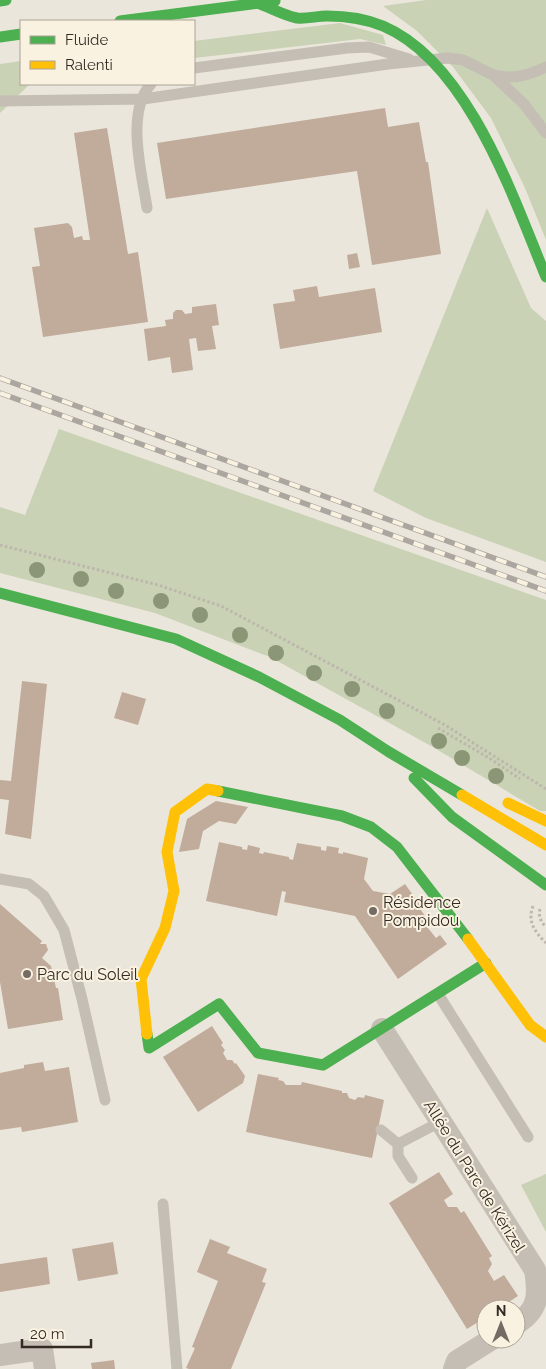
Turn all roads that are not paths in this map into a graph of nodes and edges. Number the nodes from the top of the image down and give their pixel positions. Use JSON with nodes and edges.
{"nodes":[{"id":1,"x":6,"y":0,"type":"edge"},
{"id":2,"x":284,"y":0,"type":"edge"},
{"id":3,"x":0,"y":1,"type":"edge"},
{"id":4,"x":258,"y":3,"type":"junction"},
{"id":5,"x":128,"y":20,"type":"edge"},
{"id":6,"x":20,"y":34,"type":"edge"},
{"id":7,"x":0,"y":37,"type":"edge"},
{"id":8,"x":432,"y":59,"type":"junction"},
{"id":9,"x":414,"y":61,"type":"junction"},
{"id":10,"x":546,"y":67,"type":"edge"},
{"id":11,"x":195,"y":68,"type":"edge"},
{"id":12,"x":493,"y":75,"type":"junction"},
{"id":13,"x":150,"y":85,"type":"edge"},
{"id":14,"x":142,"y":99,"type":"junction"},
{"id":15,"x":3,"y":101,"type":"edge"},
{"id":16,"x":546,"y":133,"type":"edge"},
{"id":17,"x":148,"y":208,"type":"dead end"},
{"id":18,"x":546,"y":277,"type":"edge"},
{"id":19,"x":0,"y":593,"type":"edge"},
{"id":20,"x":389,"y":752,"type":"junction"},
{"id":21,"x":470,"y":787,"type":"dead end"},
{"id":22,"x":497,"y":798,"type":"dead end"},
{"id":23,"x":546,"y":822,"type":"edge"},
{"id":24,"x":546,"y":845,"type":"edge"},
{"id":25,"x":0,"y":879,"type":"edge"},
{"id":26,"x":546,"y":885,"type":"edge"},
{"id":27,"x":486,"y":962,"type":"junction"},
{"id":28,"x":437,"y":992,"type":"junction"},
{"id":29,"x":382,"y":1029,"type":"junction"},
{"id":30,"x":546,"y":1037,"type":"edge"},
{"id":31,"x":104,"y":1100,"type":"dead end"},
{"id":32,"x":440,"y":1122,"type":"junction"},
{"id":33,"x":381,"y":1130,"type":"dead end"},
{"id":34,"x":528,"y":1137,"type":"dead end"},
{"id":35,"x":398,"y":1144,"type":"junction"},
{"id":36,"x":412,"y":1178,"type":"dead end"},
{"id":37,"x":163,"y":1204,"type":"dead end"},
{"id":38,"x":526,"y":1317,"type":"edge"},
{"id":39,"x":476,"y":1349,"type":"edge"},
{"id":40,"x":0,"y":1355,"type":"edge"},
{"id":41,"x":45,"y":1369,"type":"edge"},
{"id":42,"x":177,"y":1369,"type":"edge"},
{"id":43,"x":454,"y":1369,"type":"edge"}],
"edges":[{"from":1,"to":3,"type":"main road"},
{"from":2,"to":4,"type":"main road"},
{"from":4,"to":5,"type":"main road"},
{"from":4,"to":8,"type":"main road"},
{"from":6,"to":7,"type":"main road"},
{"from":8,"to":9,"type":"lane"},
{"from":8,"to":12,"type":"lane"},
{"from":8,"to":18,"type":"main road"},
{"from":9,"to":11,"type":"lane"},
{"from":9,"to":14,"type":"lane"},
{"from":10,"to":12,"type":"lane"},
{"from":12,"to":16,"type":"lane"},
{"from":13,"to":14,"type":"lane"},
{"from":14,"to":15,"type":"lane"},
{"from":14,"to":17,"type":"lane"},
{"from":19,"to":20,"type":"main road"},
{"from":20,"to":21,"type":"main road"},
{"from":20,"to":24,"type":"main road"},
{"from":20,"to":26,"type":"main road"},
{"from":22,"to":23,"type":"main road"},
{"from":25,"to":31,"type":"lane"},
{"from":27,"to":28,"type":"main road"},
{"from":27,"to":29,"type":"main road"},
{"from":27,"to":30,"type":"main road"},
{"from":28,"to":29,"type":"main road"},
{"from":28,"to":34,"type":"lane"},
{"from":29,"to":32,"type":"street","name":"Allée du Parc de Kérizel"},
{"from":32,"to":35,"type":"lane"},
{"from":32,"to":38,"type":"street","name":"Allée du Parc de Kérizel"},
{"from":33,"to":35,"type":"lane"},
{"from":35,"to":36,"type":"lane"},
{"from":37,"to":42,"type":"lane"},
{"from":39,"to":43,"type":"street"},
{"from":40,"to":41,"type":"street"}]}
